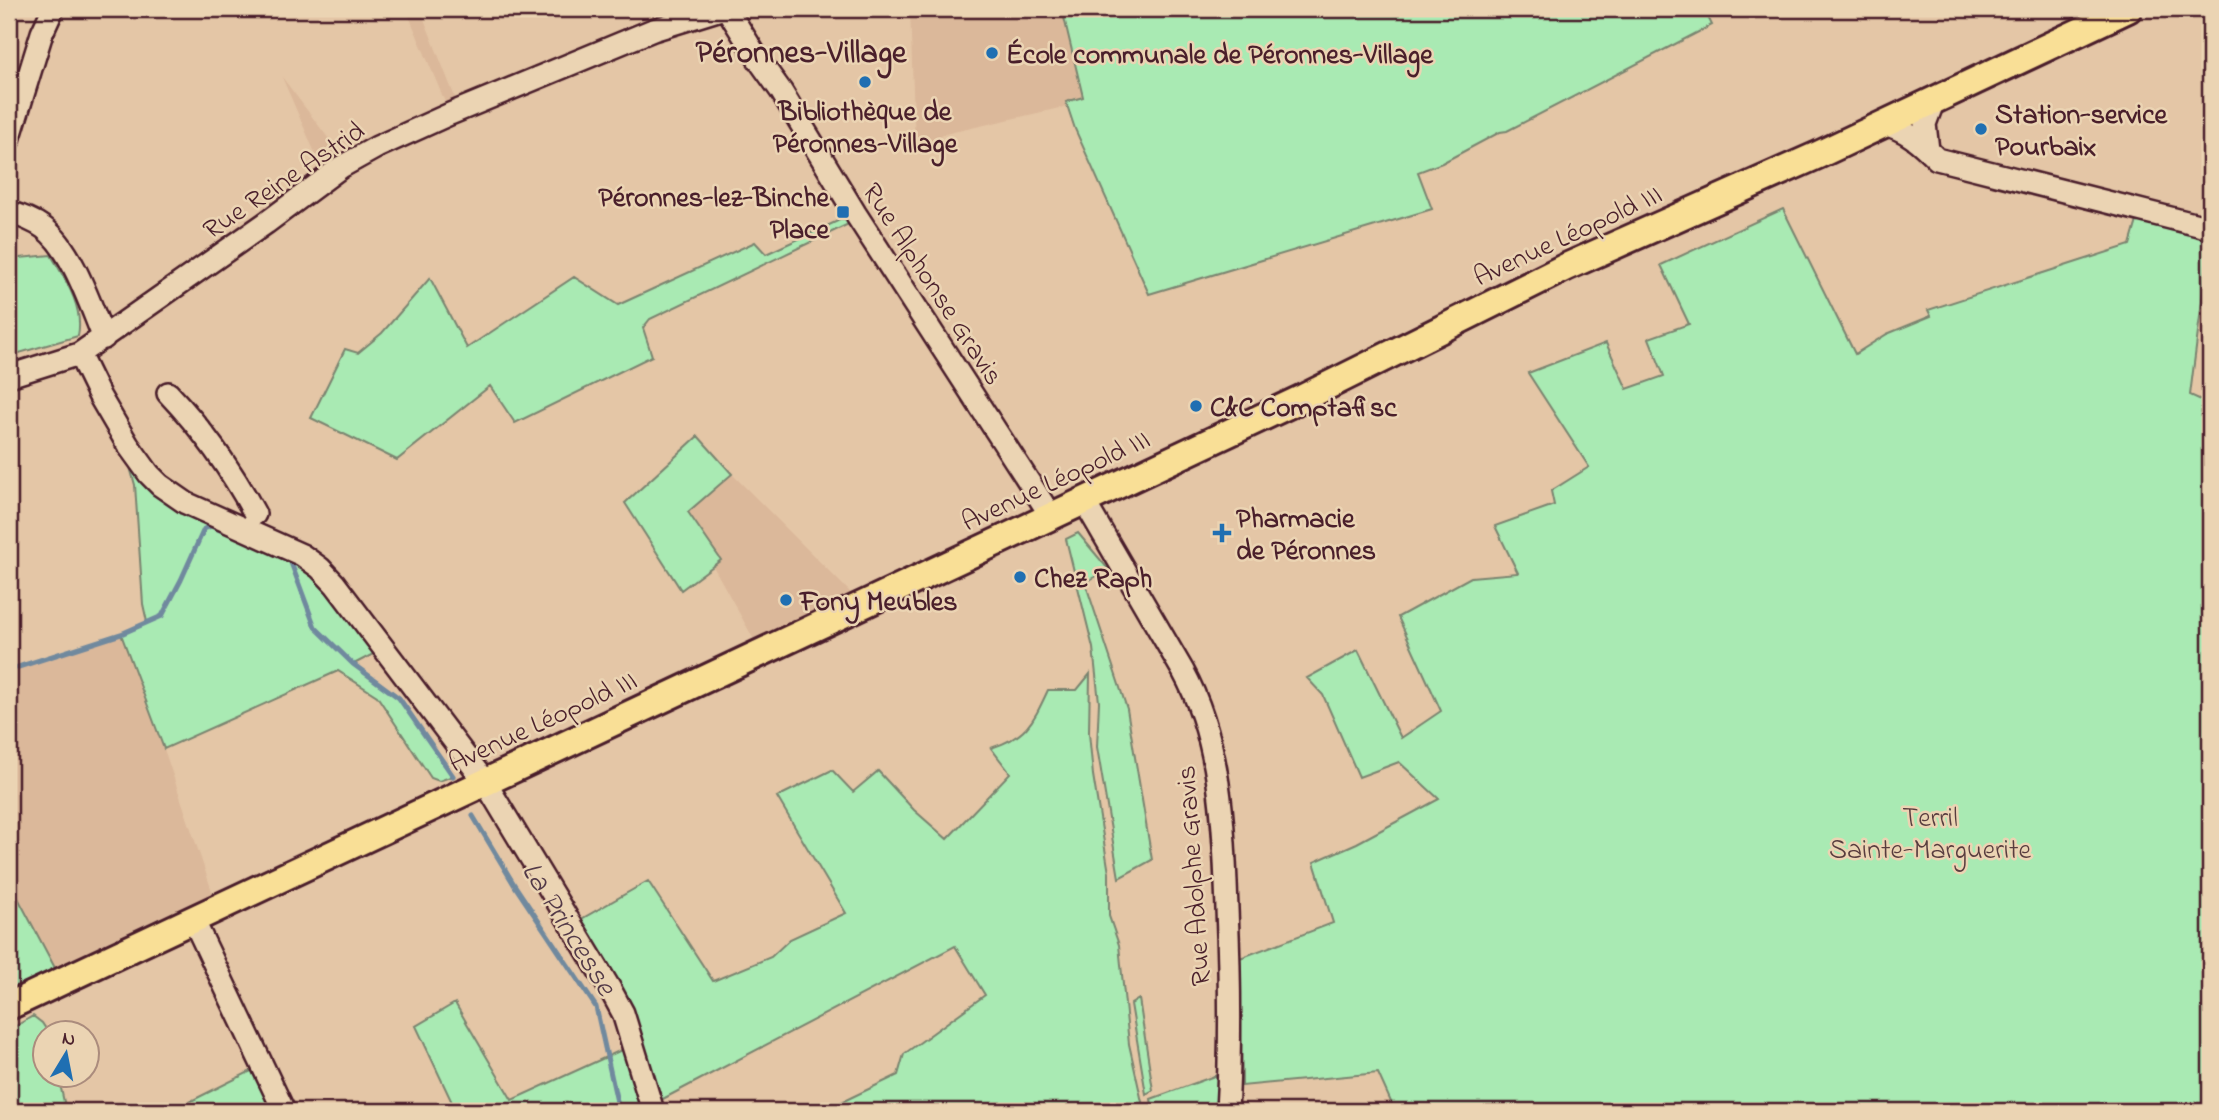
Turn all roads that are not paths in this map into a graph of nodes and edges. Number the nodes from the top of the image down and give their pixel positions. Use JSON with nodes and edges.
{"nodes":[{"id":1,"x":52,"y":9,"type":"edge"},
{"id":2,"x":721,"y":9,"type":"edge"},
{"id":3,"x":727,"y":9,"type":"edge"},
{"id":4,"x":2128,"y":9,"type":"edge"},
{"id":5,"x":1934,"y":100,"type":"junction"},
{"id":6,"x":1884,"y":124,"type":"junction"},
{"id":7,"x":9,"y":140,"type":"edge"},
{"id":8,"x":1928,"y":149,"type":"junction"},
{"id":9,"x":9,"y":212,"type":"edge"},
{"id":10,"x":2210,"y":228,"type":"edge"},
{"id":11,"x":104,"y":338,"type":"junction"},
{"id":12,"x":79,"y":354,"type":"junction"},
{"id":13,"x":9,"y":376,"type":"edge"},
{"id":14,"x":168,"y":393,"type":"dead end"},
{"id":15,"x":1084,"y":501,"type":"junction"},
{"id":16,"x":255,"y":514,"type":"dead end"},
{"id":17,"x":1051,"y":516,"type":"junction"},
{"id":18,"x":485,"y":782,"type":"junction"},
{"id":19,"x":193,"y":919,"type":"junction"},
{"id":20,"x":9,"y":1006,"type":"edge"},
{"id":21,"x":284,"y":1111,"type":"edge"},
{"id":22,"x":653,"y":1111,"type":"edge"},
{"id":23,"x":1227,"y":1111,"type":"edge"}],
"edges":[{"from":1,"to":7,"type":"street"},
{"from":2,"to":11,"type":"street","name":"Rue Reine Astrid"},
{"from":3,"to":17,"type":"street","name":"Rue Alphonse Gravis"},
{"from":4,"to":5,"type":"main road","name":"Avenue Léopold III"},
{"from":5,"to":6,"type":"main road","name":"Avenue Léopold III"},
{"from":5,"to":8,"type":"street"},
{"from":6,"to":8,"type":"street"},
{"from":6,"to":15,"type":"main road","name":"Avenue Léopold III"},
{"from":8,"to":10,"type":"street"},
{"from":9,"to":11,"type":"street"},
{"from":11,"to":12,"type":"street","name":"Rue Reine Astrid"},
{"from":12,"to":13,"type":"street","name":"Rue Reine Astrid"},
{"from":12,"to":18,"type":"street"},
{"from":14,"to":16,"type":"street"},
{"from":15,"to":17,"type":"main road","name":"Avenue Léopold III"},
{"from":15,"to":23,"type":"street","name":"Rue Adolphe Gravis"},
{"from":17,"to":18,"type":"main road","name":"Avenue Léopold III"},
{"from":18,"to":19,"type":"main road","name":"Avenue Léopold III"},
{"from":18,"to":22,"type":"street"},
{"from":19,"to":20,"type":"main road","name":"Avenue Léopold III"},
{"from":19,"to":21,"type":"street"}]}
